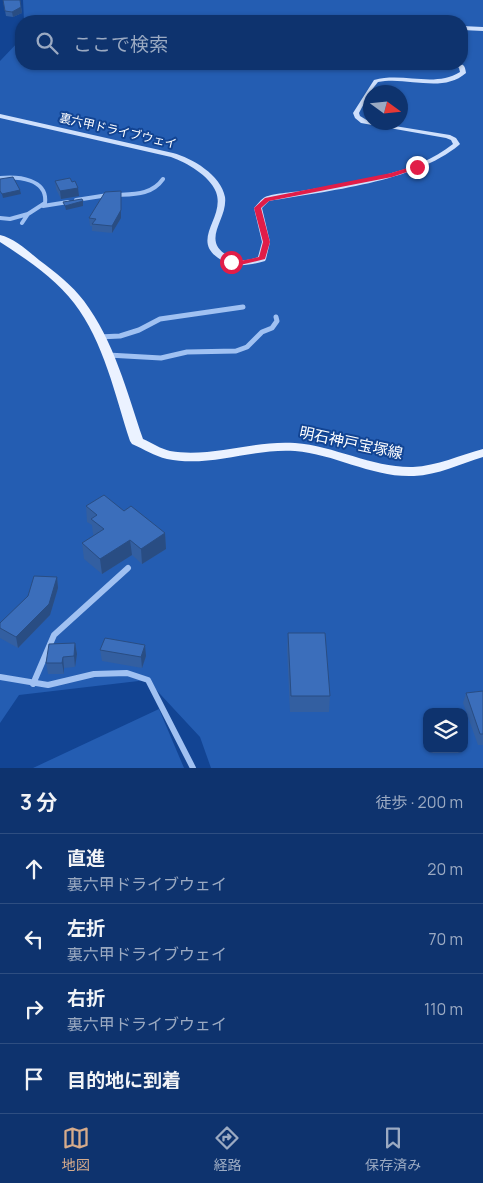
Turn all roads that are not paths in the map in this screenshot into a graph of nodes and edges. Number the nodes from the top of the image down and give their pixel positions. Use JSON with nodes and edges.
{"nodes":[{"id":1,"x":468,"y":28,"type":"edge"},
{"id":2,"x":483,"y":29,"type":"edge"},
{"id":3,"x":462,"y":70,"type":"edge"},
{"id":4,"x":0,"y":116,"type":"edge"},
{"id":5,"x":0,"y":178,"type":"edge"},
{"id":6,"x":162,"y":179,"type":"dead end"},
{"id":7,"x":43,"y":206,"type":"junction"},
{"id":8,"x":28,"y":214,"type":"junction"},
{"id":9,"x":0,"y":218,"type":"edge"},
{"id":10,"x":22,"y":223,"type":"dead end"},
{"id":11,"x":0,"y":238,"type":"edge"},
{"id":12,"x":243,"y":307,"type":"dead end"},
{"id":13,"x":276,"y":317,"type":"dead end"},
{"id":14,"x":98,"y":337,"type":"junction"},
{"id":15,"x":108,"y":355,"type":"junction"},
{"id":16,"x":483,"y":453,"type":"edge"},
{"id":17,"x":128,"y":568,"type":"dead end"},
{"id":18,"x":0,"y":677,"type":"edge"},
{"id":19,"x":33,"y":684,"type":"junction"},
{"id":20,"x":193,"y":768,"type":"edge"}],
"edges":[{"from":1,"to":2,"type":"street"},
{"from":3,"to":4,"type":"street","name":"裏六甲ドライブウェイ"},
{"from":5,"to":7,"type":"street"},
{"from":6,"to":7,"type":"street"},
{"from":7,"to":8,"type":"street"},
{"from":8,"to":9,"type":"street"},
{"from":8,"to":10,"type":"street"},
{"from":11,"to":14,"type":"main road","name":"明石神戸宝塚線"},
{"from":12,"to":14,"type":"street"},
{"from":13,"to":15,"type":"street"},
{"from":14,"to":15,"type":"main road","name":"明石神戸宝塚線"},
{"from":15,"to":16,"type":"main road","name":"明石神戸宝塚線"},
{"from":17,"to":19,"type":"street"},
{"from":18,"to":19,"type":"street"},
{"from":19,"to":20,"type":"street"}]}
